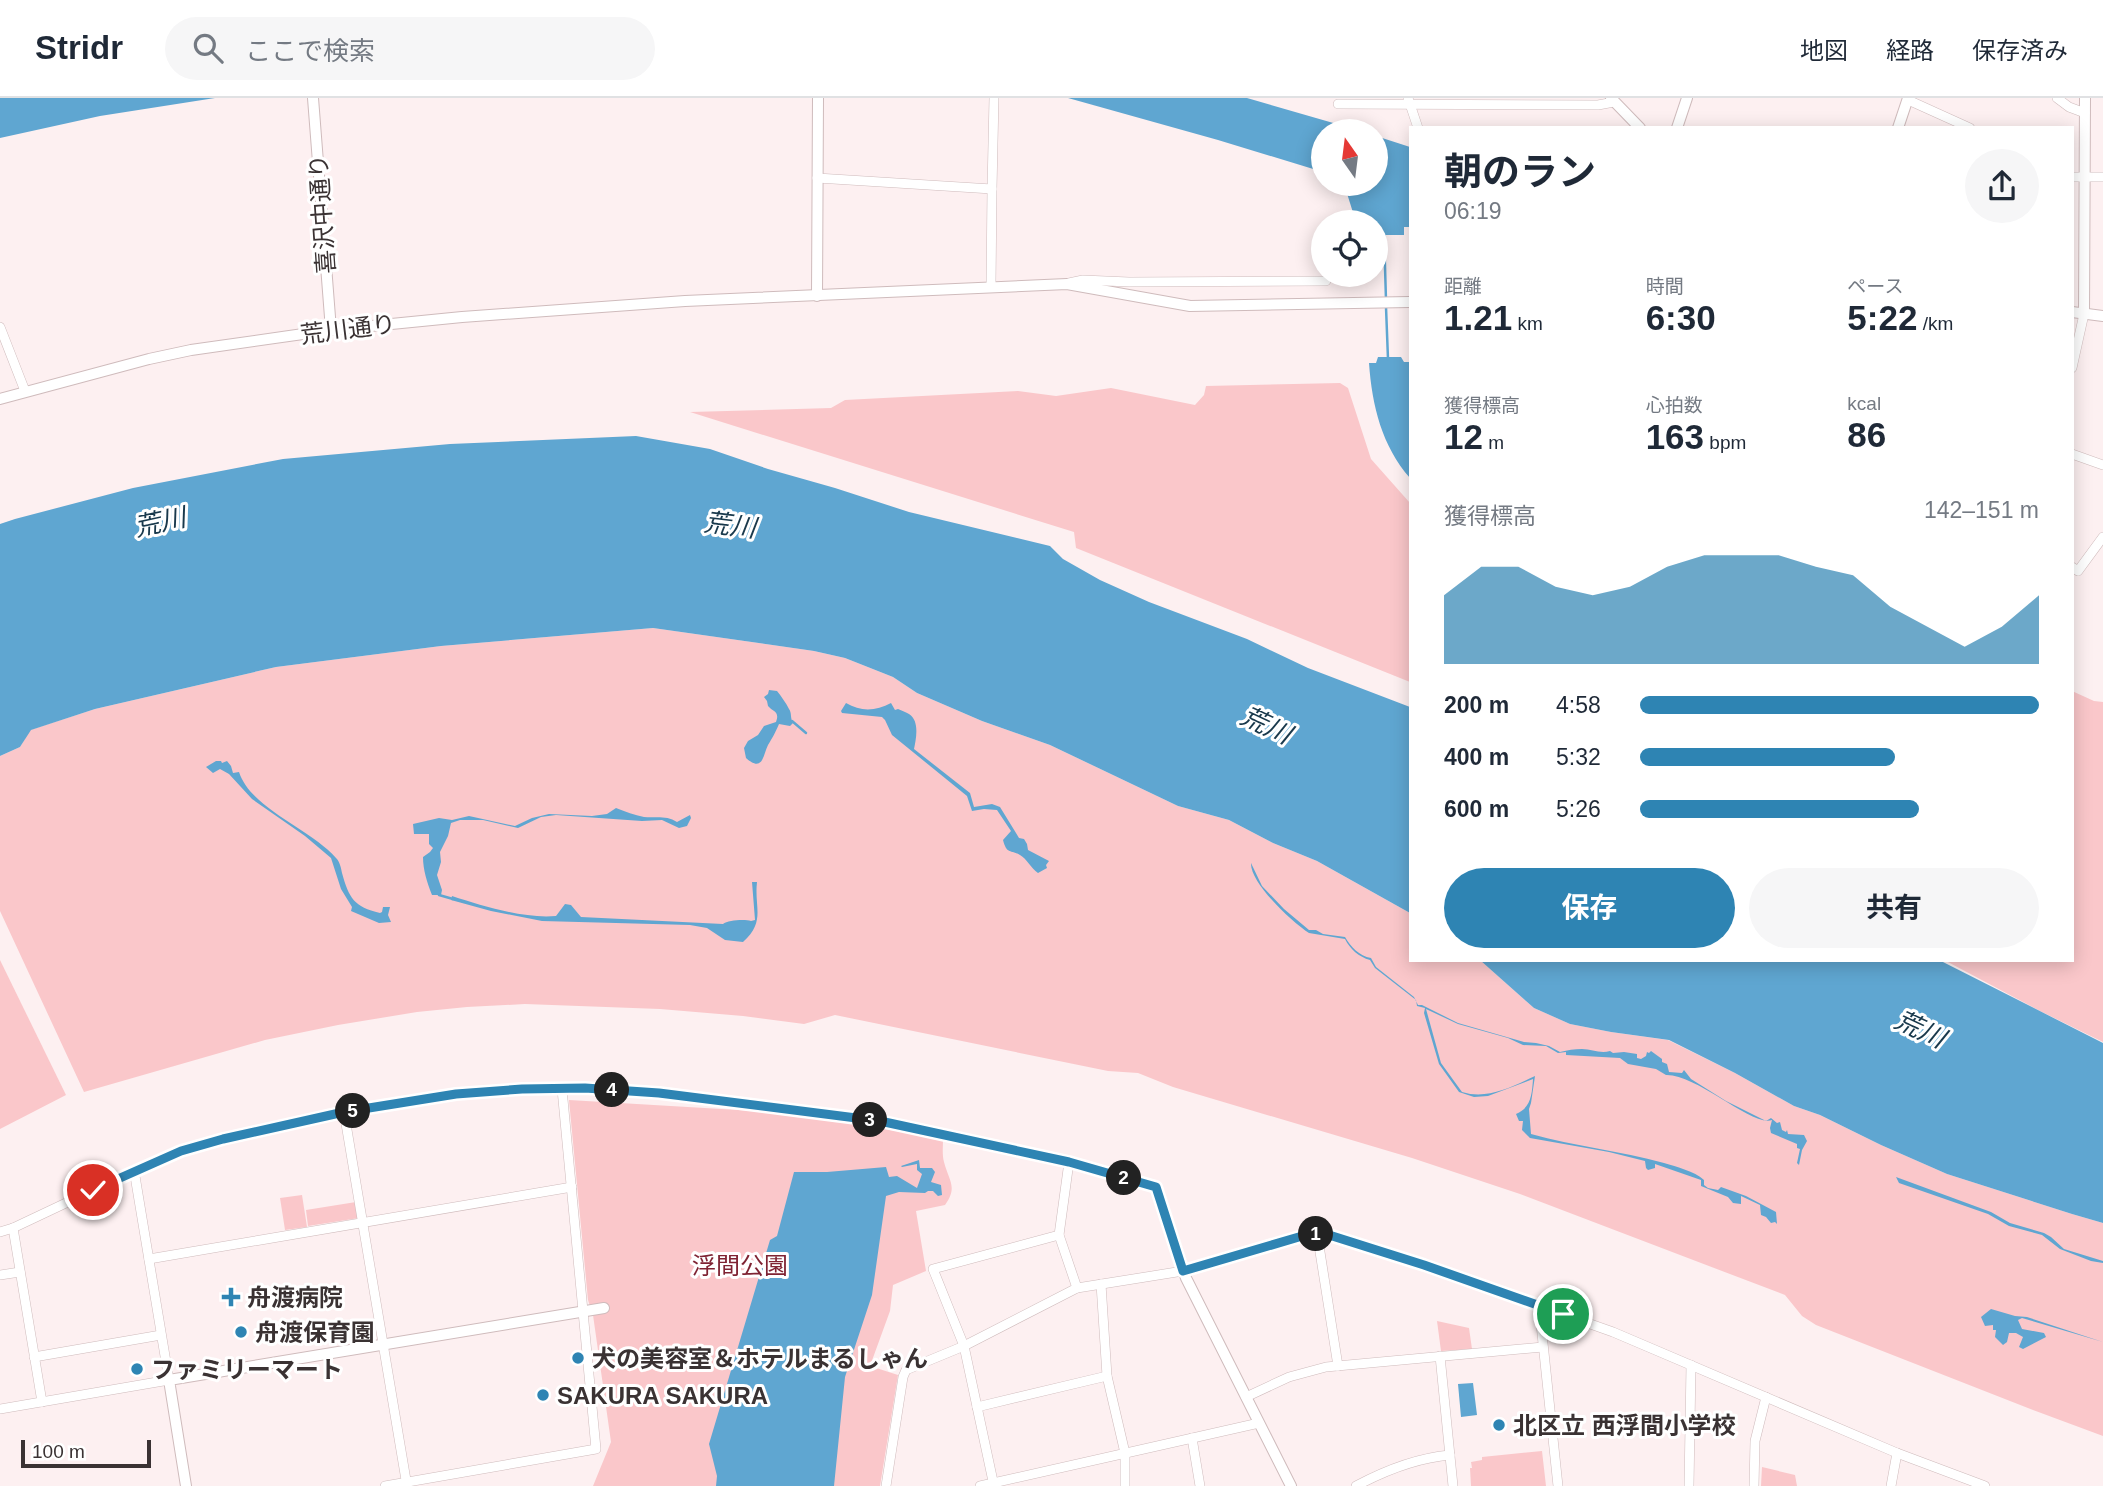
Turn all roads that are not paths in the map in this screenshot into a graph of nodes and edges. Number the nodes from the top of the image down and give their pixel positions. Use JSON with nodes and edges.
{"nodes":[{"id":1,"x":313,"y":98,"type":"edge"},
{"id":2,"x":818,"y":98,"type":"edge"},
{"id":3,"x":994,"y":98,"type":"edge"},
{"id":4,"x":1687,"y":98,"type":"edge"},
{"id":5,"x":2057,"y":98,"type":"edge"},
{"id":6,"x":2085,"y":98,"type":"edge"},
{"id":7,"x":1908,"y":99,"type":"edge"},
{"id":8,"x":1612,"y":100,"type":"edge"},
{"id":9,"x":1409,"y":101,"type":"edge"},
{"id":10,"x":1466,"y":101,"type":"edge"},
{"id":11,"x":1547,"y":102,"type":"edge"},
{"id":12,"x":1338,"y":104,"type":"dead end"},
{"id":13,"x":2085,"y":113,"type":"junction"},
{"id":14,"x":1417,"y":126,"type":"edge"},
{"id":15,"x":1638,"y":126,"type":"edge"},
{"id":16,"x":1678,"y":126,"type":"edge"},
{"id":17,"x":1899,"y":126,"type":"edge"},
{"id":18,"x":1966,"y":126,"type":"edge"},
{"id":19,"x":2074,"y":177,"type":"edge"},
{"id":20,"x":2085,"y":177,"type":"junction"},
{"id":21,"x":2103,"y":177,"type":"edge"},
{"id":22,"x":817,"y":178,"type":"junction"},
{"id":23,"x":992,"y":189,"type":"junction"},
{"id":24,"x":1311,"y":281,"type":"edge"},
{"id":25,"x":1067,"y":284,"type":"junction"},
{"id":26,"x":991,"y":286,"type":"junction"},
{"id":27,"x":817,"y":296,"type":"junction"},
{"id":28,"x":1409,"y":302,"type":"edge"},
{"id":29,"x":2078,"y":313,"type":"edge"},
{"id":30,"x":2103,"y":316,"type":"edge"},
{"id":31,"x":0,"y":327,"type":"edge"},
{"id":32,"x":331,"y":330,"type":"junction"},
{"id":33,"x":2074,"y":350,"type":"edge"},
{"id":34,"x":25,"y":391,"type":"junction"},
{"id":35,"x":0,"y":399,"type":"edge"},
{"id":36,"x":2074,"y":455,"type":"edge"},
{"id":37,"x":2103,"y":465,"type":"edge"},
{"id":38,"x":2103,"y":537,"type":"edge"},
{"id":39,"x":2074,"y":568,"type":"edge"},
{"id":40,"x":562,"y":1089,"type":"junction"},
{"id":41,"x":344,"y":1112,"type":"junction"},
{"id":42,"x":1069,"y":1162,"type":"junction"},
{"id":43,"x":134,"y":1170,"type":"junction"},
{"id":44,"x":572,"y":1187,"type":"junction"},
{"id":45,"x":1156,"y":1187,"type":"joint"},
{"id":46,"x":363,"y":1223,"type":"junction"},
{"id":47,"x":13,"y":1228,"type":"junction"},
{"id":48,"x":0,"y":1232,"type":"edge"},
{"id":49,"x":1317,"y":1233,"type":"junction"},
{"id":50,"x":1059,"y":1236,"type":"junction"},
{"id":51,"x":149,"y":1259,"type":"junction"},
{"id":52,"x":1183,"y":1271,"type":"junction"},
{"id":53,"x":20,"y":1272,"type":"junction"},
{"id":54,"x":0,"y":1275,"type":"edge"},
{"id":55,"x":1101,"y":1284,"type":"junction"},
{"id":56,"x":1077,"y":1288,"type":"junction"},
{"id":57,"x":1539,"y":1305,"type":"junction"},
{"id":58,"x":604,"y":1308,"type":"dead end"},
{"id":59,"x":584,"y":1312,"type":"junction"},
{"id":60,"x":161,"y":1335,"type":"junction"},
{"id":61,"x":384,"y":1345,"type":"junction"},
{"id":62,"x":964,"y":1346,"type":"junction"},
{"id":63,"x":1543,"y":1347,"type":"junction"},
{"id":64,"x":1440,"y":1356,"type":"junction"},
{"id":65,"x":34,"y":1357,"type":"junction"},
{"id":66,"x":1691,"y":1365,"type":"junction"},
{"id":67,"x":1338,"y":1366,"type":"junction"},
{"id":68,"x":1107,"y":1376,"type":"junction"},
{"id":69,"x":169,"y":1380,"type":"junction"},
{"id":70,"x":1246,"y":1396,"type":"junction"},
{"id":71,"x":1766,"y":1397,"type":"junction"},
{"id":72,"x":42,"y":1402,"type":"junction"},
{"id":73,"x":977,"y":1407,"type":"junction"},
{"id":74,"x":0,"y":1409,"type":"edge"},
{"id":75,"x":1259,"y":1423,"type":"junction"},
{"id":76,"x":1192,"y":1437,"type":"junction"},
{"id":77,"x":1125,"y":1453,"type":"junction"},
{"id":78,"x":1897,"y":1453,"type":"junction"},
{"id":79,"x":1450,"y":1455,"type":"junction"},
{"id":80,"x":407,"y":1484,"type":"edge"},
{"id":81,"x":993,"y":1484,"type":"edge"},
{"id":82,"x":186,"y":1486,"type":"edge"},
{"id":83,"x":385,"y":1486,"type":"edge"},
{"id":84,"x":886,"y":1486,"type":"edge"},
{"id":85,"x":980,"y":1486,"type":"edge"},
{"id":86,"x":1125,"y":1486,"type":"edge"},
{"id":87,"x":1200,"y":1486,"type":"edge"},
{"id":88,"x":1291,"y":1486,"type":"edge"},
{"id":89,"x":1356,"y":1486,"type":"edge"},
{"id":90,"x":1453,"y":1486,"type":"edge"},
{"id":91,"x":1558,"y":1486,"type":"edge"},
{"id":92,"x":1689,"y":1486,"type":"edge"},
{"id":93,"x":1754,"y":1486,"type":"edge"},
{"id":94,"x":1891,"y":1486,"type":"edge"},
{"id":95,"x":1985,"y":1486,"type":"edge"}],
"edges":[{"from":1,"to":32,"type":"street","name":"喜沢中通り"},
{"from":2,"to":22,"type":"street"},
{"from":3,"to":23,"type":"street"},
{"from":4,"to":16,"type":"street"},
{"from":5,"to":13,"type":"street"},
{"from":6,"to":13,"type":"street"},
{"from":7,"to":17,"type":"street"},
{"from":7,"to":18,"type":"street"},
{"from":8,"to":11,"type":"street"},
{"from":8,"to":15,"type":"street"},
{"from":9,"to":10,"type":"street"},
{"from":9,"to":12,"type":"street"},
{"from":9,"to":14,"type":"street"},
{"from":10,"to":11,"type":"street"},
{"from":13,"to":20,"type":"street"},
{"from":19,"to":20,"type":"street"},
{"from":20,"to":21,"type":"street"},
{"from":20,"to":29,"type":"street"},
{"from":22,"to":23,"type":"street"},
{"from":22,"to":27,"type":"street"},
{"from":23,"to":26,"type":"street"},
{"from":24,"to":25,"type":"street"},
{"from":25,"to":26,"type":"street","name":"荒川通り"},
{"from":25,"to":28,"type":"street","name":"荒川通り"},
{"from":26,"to":27,"type":"street","name":"荒川通り"},
{"from":27,"to":32,"type":"street","name":"荒川通り"},
{"from":29,"to":30,"type":"street"},
{"from":29,"to":33,"type":"street"},
{"from":31,"to":34,"type":"street"},
{"from":32,"to":34,"type":"street","name":"荒川通り"},
{"from":34,"to":35,"type":"street","name":"荒川通り"},
{"from":36,"to":37,"type":"street"},
{"from":38,"to":39,"type":"street"},
{"from":40,"to":41,"type":"street"},
{"from":40,"to":42,"type":"street"},
{"from":40,"to":44,"type":"street"},
{"from":41,"to":43,"type":"street"},
{"from":41,"to":46,"type":"street"},
{"from":42,"to":45,"type":"street"},
{"from":42,"to":50,"type":"street"},
{"from":43,"to":47,"type":"street"},
{"from":43,"to":51,"type":"street"},
{"from":44,"to":46,"type":"street"},
{"from":44,"to":59,"type":"street"},
{"from":45,"to":52,"type":"street"},
{"from":46,"to":51,"type":"street"},
{"from":46,"to":61,"type":"street"},
{"from":47,"to":48,"type":"street"},
{"from":47,"to":53,"type":"street"},
{"from":49,"to":52,"type":"street"},
{"from":49,"to":57,"type":"street"},
{"from":49,"to":67,"type":"street"},
{"from":50,"to":56,"type":"street"},
{"from":50,"to":62,"type":"street"},
{"from":51,"to":60,"type":"street"},
{"from":52,"to":55,"type":"street"},
{"from":52,"to":70,"type":"street"},
{"from":53,"to":54,"type":"street"},
{"from":53,"to":65,"type":"street"},
{"from":55,"to":56,"type":"street"},
{"from":55,"to":68,"type":"street"},
{"from":56,"to":62,"type":"street"},
{"from":57,"to":63,"type":"street"},
{"from":57,"to":66,"type":"street"},
{"from":58,"to":59,"type":"street"},
{"from":59,"to":61,"type":"street"},
{"from":59,"to":80,"type":"street"},
{"from":60,"to":65,"type":"street"},
{"from":60,"to":69,"type":"street"},
{"from":61,"to":69,"type":"street"},
{"from":61,"to":80,"type":"street"},
{"from":62,"to":73,"type":"street"},
{"from":62,"to":84,"type":"street"},
{"from":63,"to":64,"type":"street"},
{"from":63,"to":91,"type":"street"},
{"from":64,"to":67,"type":"street"},
{"from":64,"to":79,"type":"street"},
{"from":65,"to":72,"type":"street"},
{"from":66,"to":71,"type":"street"},
{"from":66,"to":92,"type":"street"},
{"from":67,"to":70,"type":"street"},
{"from":68,"to":73,"type":"street"},
{"from":68,"to":77,"type":"street"},
{"from":69,"to":72,"type":"street"},
{"from":69,"to":82,"type":"street"},
{"from":70,"to":75,"type":"street"},
{"from":71,"to":78,"type":"street"},
{"from":71,"to":93,"type":"street"},
{"from":72,"to":74,"type":"street"},
{"from":73,"to":81,"type":"street"},
{"from":75,"to":76,"type":"street"},
{"from":75,"to":88,"type":"street"},
{"from":76,"to":77,"type":"street"},
{"from":76,"to":87,"type":"street"},
{"from":77,"to":81,"type":"street"},
{"from":77,"to":86,"type":"street"},
{"from":78,"to":94,"type":"street"},
{"from":78,"to":95,"type":"street"},
{"from":79,"to":89,"type":"street"},
{"from":79,"to":90,"type":"street"},
{"from":80,"to":83,"type":"street"},
{"from":81,"to":85,"type":"street"}]}
